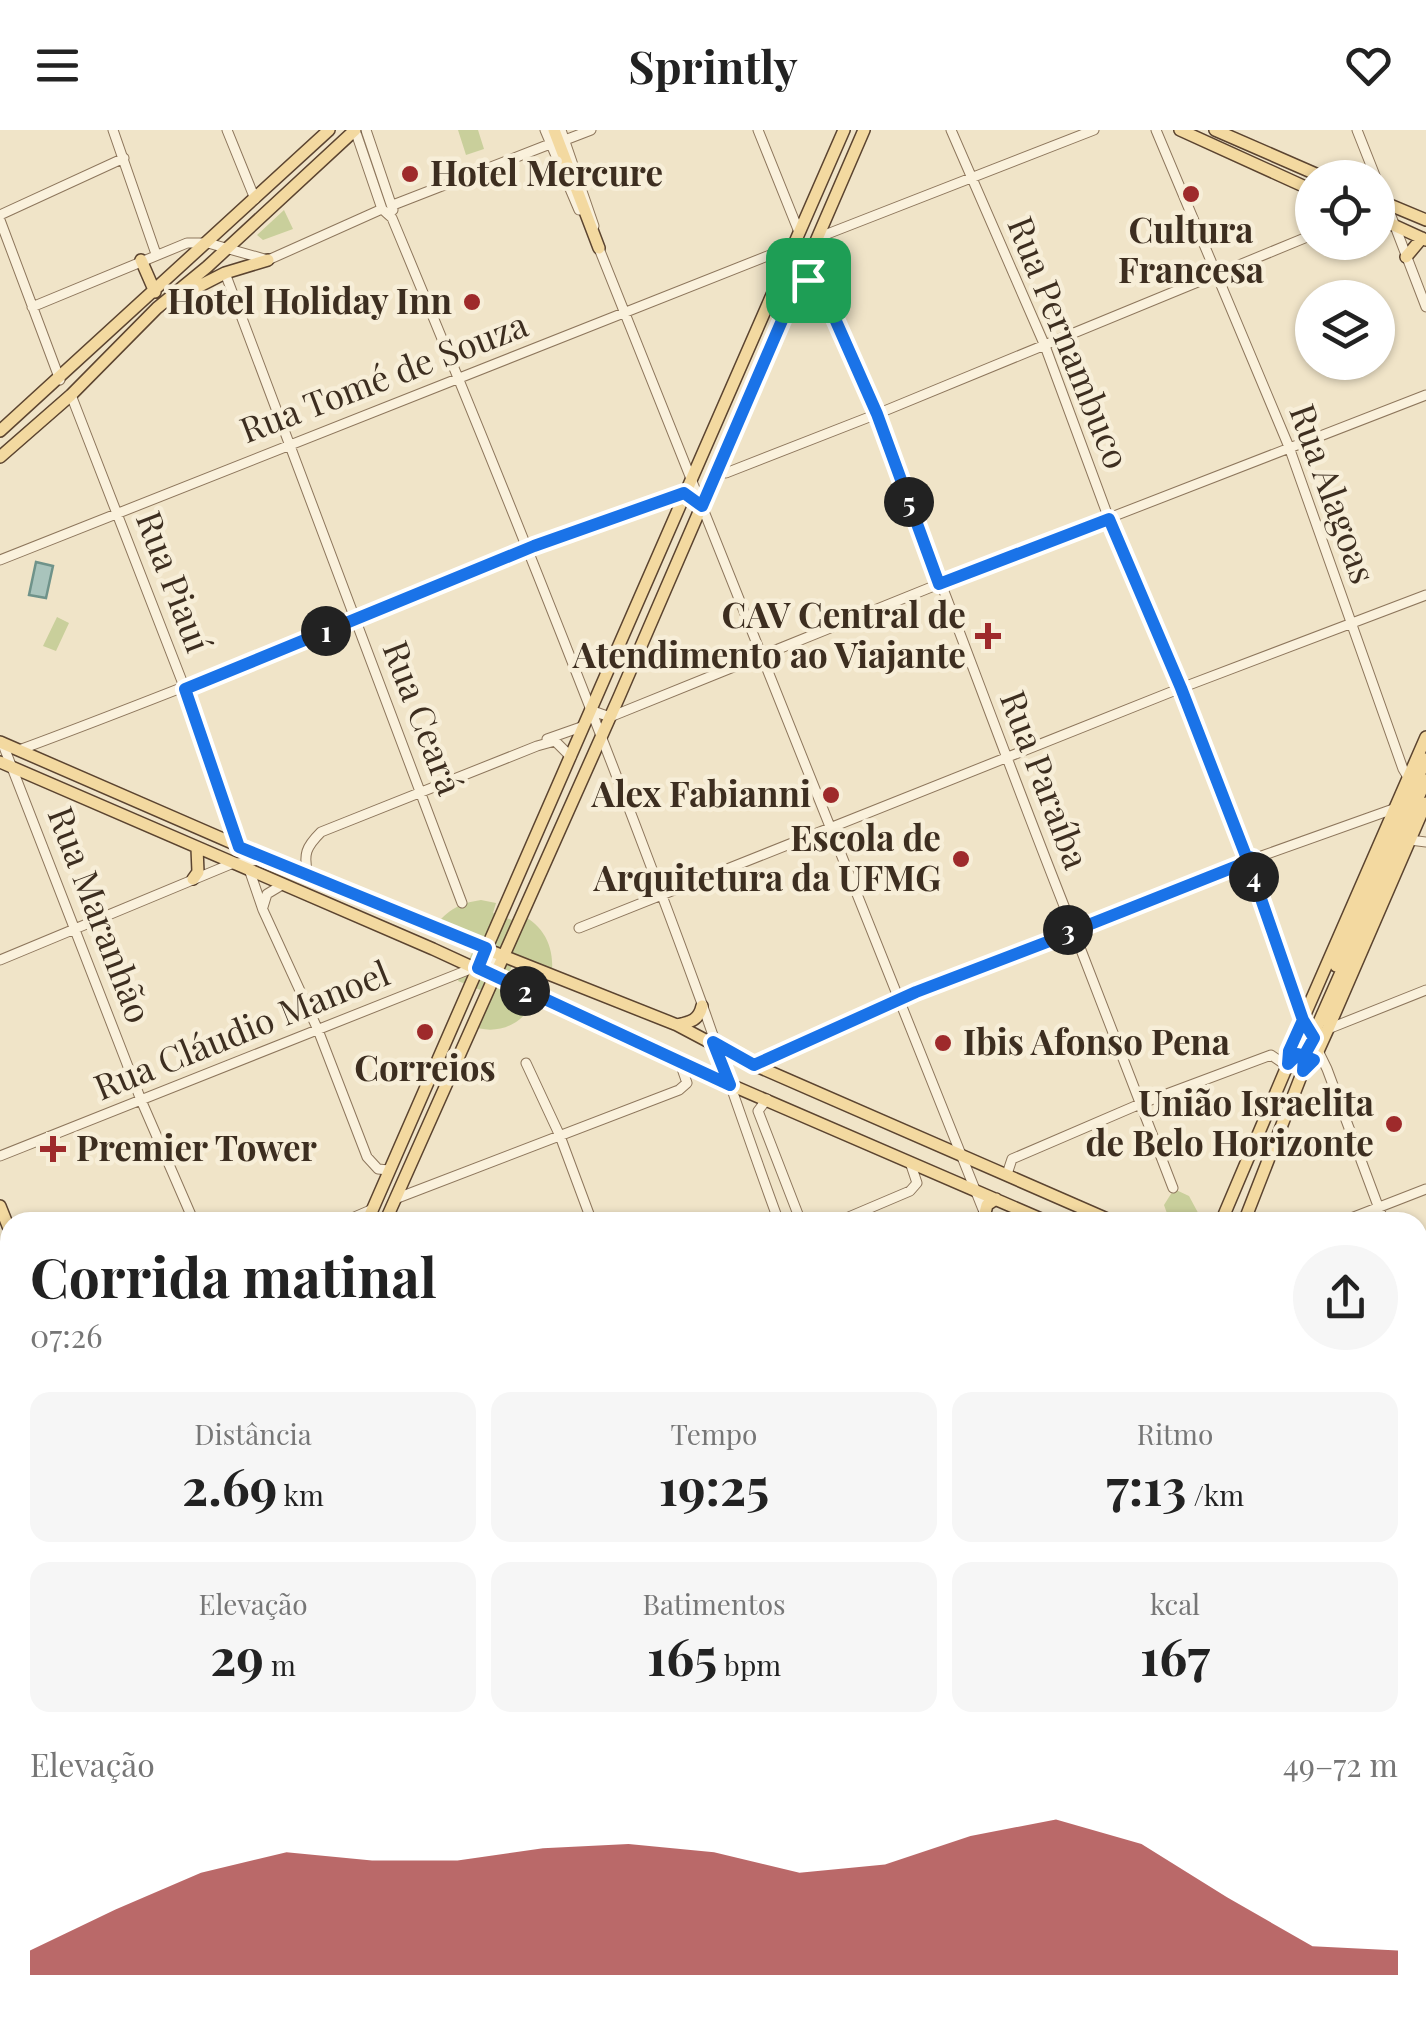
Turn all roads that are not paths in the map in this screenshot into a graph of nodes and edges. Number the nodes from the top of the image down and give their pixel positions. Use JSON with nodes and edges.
{"nodes":[{"id":1,"x":114,"y":130,"type":"edge"},
{"id":2,"x":228,"y":130,"type":"edge"},
{"id":3,"x":329,"y":130,"type":"edge"},
{"id":4,"x":355,"y":130,"type":"edge"},
{"id":5,"x":366,"y":130,"type":"edge"},
{"id":6,"x":545,"y":130,"type":"edge"},
{"id":7,"x":591,"y":130,"type":"edge"},
{"id":8,"x":758,"y":130,"type":"edge"},
{"id":9,"x":844,"y":130,"type":"edge"},
{"id":10,"x":864,"y":130,"type":"edge"},
{"id":11,"x":951,"y":130,"type":"edge"},
{"id":12,"x":1094,"y":130,"type":"edge"},
{"id":13,"x":1156,"y":130,"type":"edge"},
{"id":14,"x":1180,"y":130,"type":"edge"},
{"id":15,"x":1215,"y":130,"type":"edge"},
{"id":16,"x":1358,"y":130,"type":"edge"},
{"id":17,"x":560,"y":133,"type":"edge"},
{"id":18,"x":550,"y":144,"type":"junction"},
{"id":19,"x":124,"y":158,"type":"junction"},
{"id":20,"x":1369,"y":160,"type":"edge"},
{"id":21,"x":1295,"y":165,"type":"edge"},
{"id":22,"x":970,"y":177,"type":"junction"},
{"id":23,"x":1295,"y":182,"type":"edge"},
{"id":24,"x":255,"y":199,"type":"junction"},
{"id":25,"x":388,"y":207,"type":"junction"},
{"id":26,"x":1395,"y":207,"type":"edge"},
{"id":27,"x":828,"y":212,"type":"junction"},
{"id":28,"x":0,"y":218,"type":"edge"},
{"id":29,"x":1426,"y":220,"type":"edge"},
{"id":30,"x":1395,"y":224,"type":"edge"},
{"id":31,"x":845,"y":227,"type":"junction"},
{"id":32,"x":1395,"y":227,"type":"edge"},
{"id":33,"x":799,"y":232,"type":"junction"},
{"id":34,"x":816,"y":238,"type":"junction"},
{"id":35,"x":1424,"y":239,"type":"edge"},
{"id":36,"x":1295,"y":242,"type":"edge"},
{"id":37,"x":208,"y":243,"type":"junction"},
{"id":38,"x":599,"y":248,"type":"junction"},
{"id":39,"x":226,"y":249,"type":"junction"},
{"id":40,"x":156,"y":254,"type":"junction"},
{"id":41,"x":1406,"y":258,"type":"junction"},
{"id":42,"x":141,"y":260,"type":"junction"},
{"id":43,"x":268,"y":260,"type":"junction"},
{"id":44,"x":787,"y":260,"type":"junction"},
{"id":45,"x":1216,"y":274,"type":"junction"},
{"id":46,"x":227,"y":279,"type":"junction"},
{"id":47,"x":799,"y":281,"type":"junction"},
{"id":48,"x":154,"y":292,"type":"junction"},
{"id":49,"x":32,"y":306,"type":"junction"},
{"id":50,"x":1426,"y":307,"type":"edge"},
{"id":51,"x":157,"y":308,"type":"junction"},
{"id":52,"x":625,"y":314,"type":"junction"},
{"id":53,"x":1045,"y":346,"type":"junction"},
{"id":54,"x":460,"y":379,"type":"junction"},
{"id":55,"x":60,"y":380,"type":"junction"},
{"id":56,"x":72,"y":395,"type":"junction"},
{"id":57,"x":1426,"y":395,"type":"edge"},
{"id":58,"x":877,"y":414,"type":"junction"},
{"id":59,"x":0,"y":431,"type":"edge"},
{"id":60,"x":288,"y":444,"type":"junction"},
{"id":61,"x":1289,"y":446,"type":"junction"},
{"id":62,"x":0,"y":457,"type":"edge"},
{"id":63,"x":682,"y":458,"type":"junction"},
{"id":64,"x":698,"y":461,"type":"junction"},
{"id":65,"x":718,"y":466,"type":"junction"},
{"id":66,"x":690,"y":479,"type":"junction"},
{"id":67,"x":684,"y":493,"type":"junction"},
{"id":68,"x":702,"y":506,"type":"junction"},
{"id":69,"x":116,"y":514,"type":"junction"},
{"id":70,"x":1109,"y":519,"type":"junction"},
{"id":71,"x":527,"y":549,"type":"junction"},
{"id":72,"x":0,"y":560,"type":"edge"},
{"id":73,"x":939,"y":584,"type":"junction"},
{"id":74,"x":1426,"y":594,"type":"edge"},
{"id":75,"x":354,"y":619,"type":"junction"},
{"id":76,"x":1349,"y":622,"type":"junction"},
{"id":77,"x":761,"y":656,"type":"junction"},
{"id":78,"x":1181,"y":688,"type":"junction"},
{"id":79,"x":185,"y":689,"type":"junction"},
{"id":80,"x":590,"y":710,"type":"junction"},
{"id":81,"x":610,"y":717,"type":"junction"},
{"id":82,"x":584,"y":726,"type":"junction"},
{"id":83,"x":1426,"y":737,"type":"edge"},
{"id":84,"x":601,"y":738,"type":"junction"},
{"id":85,"x":1,"y":741,"type":"edge"},
{"id":86,"x":537,"y":746,"type":"junction"},
{"id":87,"x":19,"y":750,"type":"junction"},
{"id":88,"x":570,"y":756,"type":"junction"},
{"id":89,"x":1005,"y":758,"type":"junction"},
{"id":90,"x":1426,"y":759,"type":"edge"},
{"id":91,"x":5,"y":764,"type":"edge"},
{"id":92,"x":421,"y":790,"type":"junction"},
{"id":93,"x":1416,"y":790,"type":"edge"},
{"id":94,"x":1396,"y":808,"type":"junction"},
{"id":95,"x":833,"y":829,"type":"junction"},
{"id":96,"x":1426,"y":831,"type":"edge"},
{"id":97,"x":1410,"y":840,"type":"junction"},
{"id":98,"x":1426,"y":842,"type":"edge"},
{"id":99,"x":239,"y":847,"type":"junction"},
{"id":100,"x":197,"y":848,"type":"junction"},
{"id":101,"x":270,"y":859,"type":"junction"},
{"id":102,"x":1248,"y":861,"type":"junction"},
{"id":103,"x":231,"y":864,"type":"junction"},
{"id":104,"x":250,"y":872,"type":"junction"},
{"id":105,"x":308,"y":874,"type":"junction"},
{"id":106,"x":193,"y":879,"type":"junction"},
{"id":107,"x":282,"y":885,"type":"junction"},
{"id":108,"x":661,"y":897,"type":"junction"},
{"id":109,"x":462,"y":903,"type":"dead end"},
{"id":110,"x":262,"y":910,"type":"junction"},
{"id":111,"x":578,"y":928,"type":"dead end"},
{"id":112,"x":76,"y":931,"type":"junction"},
{"id":113,"x":1074,"y":931,"type":"junction"},
{"id":114,"x":486,"y":948,"type":"junction"},
{"id":115,"x":504,"y":956,"type":"junction"},
{"id":116,"x":0,"y":960,"type":"edge"},
{"id":117,"x":478,"y":968,"type":"junction"},
{"id":118,"x":494,"y":977,"type":"junction"},
{"id":119,"x":1426,"y":990,"type":"edge"},
{"id":120,"x":900,"y":1003,"type":"junction"},
{"id":121,"x":702,"y":1006,"type":"junction"},
{"id":122,"x":1337,"y":1009,"type":"junction"},
{"id":123,"x":1349,"y":1020,"type":"junction"},
{"id":124,"x":677,"y":1025,"type":"junction"},
{"id":125,"x":1328,"y":1029,"type":"junction"},
{"id":126,"x":318,"y":1030,"type":"junction"},
{"id":127,"x":713,"y":1042,"type":"junction"},
{"id":128,"x":1306,"y":1050,"type":"junction"},
{"id":129,"x":526,"y":1063,"type":"dead end"},
{"id":130,"x":680,"y":1063,"type":"junction"},
{"id":131,"x":754,"y":1065,"type":"junction"},
{"id":132,"x":730,"y":1085,"type":"junction"},
{"id":133,"x":767,"y":1099,"type":"junction"},
{"id":134,"x":141,"y":1100,"type":"junction"},
{"id":135,"x":1140,"y":1104,"type":"junction"},
{"id":136,"x":762,"y":1124,"type":"junction"},
{"id":137,"x":745,"y":1130,"type":"junction"},
{"id":138,"x":560,"y":1136,"type":"junction"},
{"id":139,"x":960,"y":1154,"type":"junction"},
{"id":140,"x":0,"y":1156,"type":"edge"},
{"id":141,"x":910,"y":1162,"type":"junction"},
{"id":142,"x":389,"y":1170,"type":"junction"},
{"id":143,"x":1007,"y":1174,"type":"junction"},
{"id":144,"x":1174,"y":1188,"type":"dead end"},
{"id":145,"x":974,"y":1189,"type":"junction"},
{"id":146,"x":1426,"y":1189,"type":"edge"},
{"id":147,"x":996,"y":1198,"type":"junction"},
{"id":148,"x":1377,"y":1206,"type":"junction"},
{"id":149,"x":372,"y":1210,"type":"joint"},
{"id":150,"x":394,"y":1210,"type":"edge"},
{"id":151,"x":190,"y":1212,"type":"edge"},
{"id":152,"x":367,"y":1212,"type":"edge"},
{"id":153,"x":588,"y":1212,"type":"edge"},
{"id":154,"x":776,"y":1212,"type":"edge"},
{"id":155,"x":798,"y":1212,"type":"edge"},
{"id":156,"x":861,"y":1212,"type":"edge"},
{"id":157,"x":984,"y":1212,"type":"edge"},
{"id":158,"x":986,"y":1212,"type":"edge"},
{"id":159,"x":1026,"y":1212,"type":"edge"},
{"id":160,"x":1092,"y":1212,"type":"edge"},
{"id":161,"x":1226,"y":1212,"type":"edge"},
{"id":162,"x":1248,"y":1212,"type":"edge"},
{"id":163,"x":1364,"y":1212,"type":"edge"},
{"id":164,"x":1380,"y":1212,"type":"edge"}],
"edges":[{"from":1,"to":19,"type":"street"},
{"from":2,"to":24,"type":"street"},
{"from":3,"to":24,"type":"main road"},
{"from":4,"to":25,"type":"street"},
{"from":4,"to":39,"type":"main road"},
{"from":5,"to":25,"type":"street"},
{"from":6,"to":18,"type":"street"},
{"from":7,"to":17,"type":"street"},
{"from":8,"to":33,"type":"street"},
{"from":9,"to":33,"type":"main road"},
{"from":10,"to":27,"type":"main road"},
{"from":11,"to":22,"type":"street","name":"Rua Pernambuco"},
{"from":12,"to":22,"type":"street"},
{"from":13,"to":45,"type":"street","name":"Rua Alagoas"},
{"from":14,"to":23,"type":"main road"},
{"from":15,"to":21,"type":"main road"},
{"from":16,"to":20,"type":"street"},
{"from":17,"to":38,"type":"main road"},
{"from":18,"to":25,"type":"street"},
{"from":18,"to":38,"type":"street"},
{"from":19,"to":28,"type":"street"},
{"from":19,"to":40,"type":"street"},
{"from":22,"to":31,"type":"street"},
{"from":22,"to":53,"type":"street","name":"Rua Pernambuco"},
{"from":24,"to":37,"type":"main road"},
{"from":25,"to":43,"type":"street"},
{"from":25,"to":54,"type":"street"},
{"from":26,"to":29,"type":"main road"},
{"from":27,"to":31,"type":"street"},
{"from":27,"to":34,"type":"main road"},
{"from":28,"to":49,"type":"street"},
{"from":30,"to":35,"type":"main road"},
{"from":31,"to":34,"type":"street"},
{"from":32,"to":41,"type":"street"},
{"from":33,"to":44,"type":"main road"},
{"from":34,"to":47,"type":"main road"},
{"from":35,"to":41,"type":"main road"},
{"from":36,"to":45,"type":"street"},
{"from":37,"to":39,"type":"street"},
{"from":37,"to":40,"type":"street"},
{"from":37,"to":48,"type":"main road"},
{"from":38,"to":52,"type":"street"},
{"from":39,"to":43,"type":"street"},
{"from":39,"to":51,"type":"main road"},
{"from":40,"to":42,"type":"street"},
{"from":41,"to":50,"type":"street"},
{"from":42,"to":48,"type":"main road"},
{"from":42,"to":49,"type":"street"},
{"from":43,"to":46,"type":"main road"},
{"from":44,"to":52,"type":"street","name":"Rua Tomé de Souza"},
{"from":44,"to":64,"type":"main road"},
{"from":45,"to":53,"type":"street"},
{"from":45,"to":61,"type":"street","name":"Rua Alagoas"},
{"from":46,"to":51,"type":"main road"},
{"from":46,"to":60,"type":"street","name":"Rua Ceará"},
{"from":47,"to":58,"type":"street","name":"Rua Paraíba"},
{"from":47,"to":65,"type":"main road"},
{"from":48,"to":55,"type":"main road"},
{"from":49,"to":55,"type":"street"},
{"from":51,"to":56,"type":"main road"},
{"from":52,"to":54,"type":"street","name":"Rua Tomé de Souza"},
{"from":52,"to":63,"type":"street"},
{"from":53,"to":58,"type":"street"},
{"from":53,"to":70,"type":"street","name":"Rua Pernambuco"},
{"from":54,"to":60,"type":"street","name":"Rua Tomé de Souza"},
{"from":54,"to":71,"type":"street"},
{"from":55,"to":59,"type":"main road"},
{"from":56,"to":62,"type":"main road"},
{"from":56,"to":69,"type":"street","name":"Rua Piauí"},
{"from":57,"to":61,"type":"street"},
{"from":58,"to":65,"type":"street"},
{"from":58,"to":73,"type":"street","name":"Rua Paraíba"},
{"from":60,"to":69,"type":"street","name":"Rua Tomé de Souza"},
{"from":60,"to":75,"type":"street","name":"Rua Ceará"},
{"from":61,"to":70,"type":"street"},
{"from":61,"to":76,"type":"street","name":"Rua Alagoas"},
{"from":63,"to":64,"type":"main road"},
{"from":63,"to":66,"type":"street"},
{"from":64,"to":66,"type":"main road"},
{"from":65,"to":68,"type":"main road"},
{"from":66,"to":67,"type":"main road"},
{"from":66,"to":68,"type":"street"},
{"from":67,"to":68,"type":"street"},
{"from":67,"to":71,"type":"street"},
{"from":67,"to":80,"type":"main road"},
{"from":68,"to":77,"type":"street"},
{"from":68,"to":81,"type":"main road"},
{"from":69,"to":72,"type":"street","name":"Rua Tomé de Souza"},
{"from":69,"to":79,"type":"street","name":"Rua Piauí"},
{"from":70,"to":73,"type":"street"},
{"from":70,"to":78,"type":"street","name":"Rua Pernambuco"},
{"from":71,"to":75,"type":"street"},
{"from":71,"to":80,"type":"street"},
{"from":73,"to":77,"type":"street"},
{"from":73,"to":89,"type":"street","name":"Rua Paraíba"},
{"from":74,"to":76,"type":"street"},
{"from":75,"to":79,"type":"street"},
{"from":75,"to":92,"type":"street","name":"Rua Ceará"},
{"from":76,"to":78,"type":"street"},
{"from":76,"to":93,"type":"street","name":"Rua Alagoas"},
{"from":77,"to":81,"type":"street"},
{"from":77,"to":95,"type":"street"},
{"from":78,"to":89,"type":"street"},
{"from":78,"to":102,"type":"street","name":"Rua Pernambuco"},
{"from":79,"to":87,"type":"street"},
{"from":79,"to":99,"type":"street","name":"Rua Piauí"},
{"from":80,"to":81,"type":"street"},
{"from":80,"to":82,"type":"main road"},
{"from":80,"to":84,"type":"street"},
{"from":81,"to":84,"type":"main road"},
{"from":82,"to":86,"type":"street"},
{"from":82,"to":88,"type":"main road"},
{"from":83,"to":93,"type":"main road"},
{"from":84,"to":108,"type":"street"},
{"from":84,"to":115,"type":"main road"},
{"from":85,"to":87,"type":"main road"},
{"from":85,"to":91,"type":"street","name":"Rua Maranhão"},
{"from":86,"to":88,"type":"street"},
{"from":86,"to":92,"type":"street"},
{"from":87,"to":99,"type":"main road"},
{"from":88,"to":114,"type":"main road"},
{"from":89,"to":95,"type":"street"},
{"from":89,"to":113,"type":"street","name":"Rua Paraíba"},
{"from":90,"to":93,"type":"main road"},
{"from":91,"to":100,"type":"main road"},
{"from":91,"to":112,"type":"street","name":"Rua Maranhão"},
{"from":92,"to":105,"type":"street"},
{"from":92,"to":109,"type":"street","name":"Rua Ceará"},
{"from":93,"to":94,"type":"main road"},
{"from":93,"to":96,"type":"street","name":"Rua Alagoas"},
{"from":93,"to":97,"type":"main road"},
{"from":93,"to":128,"type":"main road"},
{"from":94,"to":102,"type":"street"},
{"from":94,"to":128,"type":"main road"},
{"from":95,"to":108,"type":"street"},
{"from":95,"to":120,"type":"street"},
{"from":97,"to":98,"type":"street"},
{"from":97,"to":122,"type":"main road"},
{"from":99,"to":101,"type":"main road"},
{"from":100,"to":103,"type":"main road"},
{"from":100,"to":106,"type":"main road"},
{"from":101,"to":103,"type":"street"},
{"from":101,"to":105,"type":"main road"},
{"from":102,"to":113,"type":"street"},
{"from":102,"to":128,"type":"street","name":"Rua Pernambuco"},
{"from":103,"to":104,"type":"main road"},
{"from":103,"to":106,"type":"street"},
{"from":104,"to":107,"type":"main road"},
{"from":104,"to":110,"type":"street"},
{"from":105,"to":114,"type":"main road"},
{"from":106,"to":112,"type":"street"},
{"from":107,"to":110,"type":"street"},
{"from":107,"to":117,"type":"main road"},
{"from":108,"to":111,"type":"street"},
{"from":108,"to":121,"type":"street"},
{"from":110,"to":126,"type":"street"},
{"from":112,"to":116,"type":"street"},
{"from":112,"to":134,"type":"street","name":"Rua Maranhão"},
{"from":113,"to":120,"type":"street"},
{"from":113,"to":135,"type":"street","name":"Rua Paraíba"},
{"from":114,"to":115,"type":"main road"},
{"from":114,"to":117,"type":"main road"},
{"from":115,"to":117,"type":"street","name":"Rua Cláudio Manoel"},
{"from":115,"to":118,"type":"main road"},
{"from":115,"to":124,"type":"main road"},
{"from":117,"to":118,"type":"main road"},
{"from":117,"to":126,"type":"street","name":"Rua Cláudio Manoel"},
{"from":117,"to":142,"type":"main road"},
{"from":118,"to":130,"type":"main road"},
{"from":118,"to":150,"type":"main road"},
{"from":119,"to":123,"type":"street"},
{"from":120,"to":131,"type":"street"},
{"from":120,"to":139,"type":"street"},
{"from":121,"to":124,"type":"main road"},
{"from":121,"to":127,"type":"street"},
{"from":122,"to":123,"type":"street"},
{"from":122,"to":125,"type":"main road"},
{"from":123,"to":125,"type":"street"},
{"from":124,"to":127,"type":"main road"},
{"from":125,"to":128,"type":"main road"},
{"from":126,"to":134,"type":"street","name":"Rua Cláudio Manoel"},
{"from":126,"to":142,"type":"street"},
{"from":127,"to":131,"type":"main road"},
{"from":127,"to":132,"type":"street"},
{"from":128,"to":135,"type":"street"},
{"from":128,"to":148,"type":"street","name":"Rua Pernambuco"},
{"from":128,"to":161,"type":"main road"},
{"from":128,"to":162,"type":"main road"},
{"from":129,"to":138,"type":"street"},
{"from":130,"to":132,"type":"main road"},
{"from":130,"to":138,"type":"street"},
{"from":131,"to":139,"type":"main road"},
{"from":132,"to":133,"type":"main road"},
{"from":132,"to":137,"type":"street"},
{"from":133,"to":136,"type":"street"},
{"from":133,"to":141,"type":"main road"},
{"from":134,"to":140,"type":"street","name":"Rua Cláudio Manoel"},
{"from":134,"to":151,"type":"street","name":"Rua Maranhão"},
{"from":135,"to":143,"type":"street"},
{"from":135,"to":144,"type":"street","name":"Rua Paraíba"},
{"from":136,"to":137,"type":"street"},
{"from":136,"to":155,"type":"street"},
{"from":137,"to":154,"type":"street"},
{"from":138,"to":150,"type":"street"},
{"from":138,"to":153,"type":"street"},
{"from":139,"to":143,"type":"main road"},
{"from":139,"to":145,"type":"street"},
{"from":141,"to":145,"type":"main road"},
{"from":141,"to":156,"type":"street"},
{"from":142,"to":149,"type":"main road"},
{"from":143,"to":160,"type":"main road"},
{"from":145,"to":147,"type":"main road"},
{"from":145,"to":157,"type":"street"},
{"from":146,"to":148,"type":"street"},
{"from":147,"to":158,"type":"main road"},
{"from":147,"to":159,"type":"main road"},
{"from":148,"to":163,"type":"street"},
{"from":148,"to":164,"type":"street","name":"Rua Pernambuco"},
{"from":149,"to":152,"type":"street"}]}
